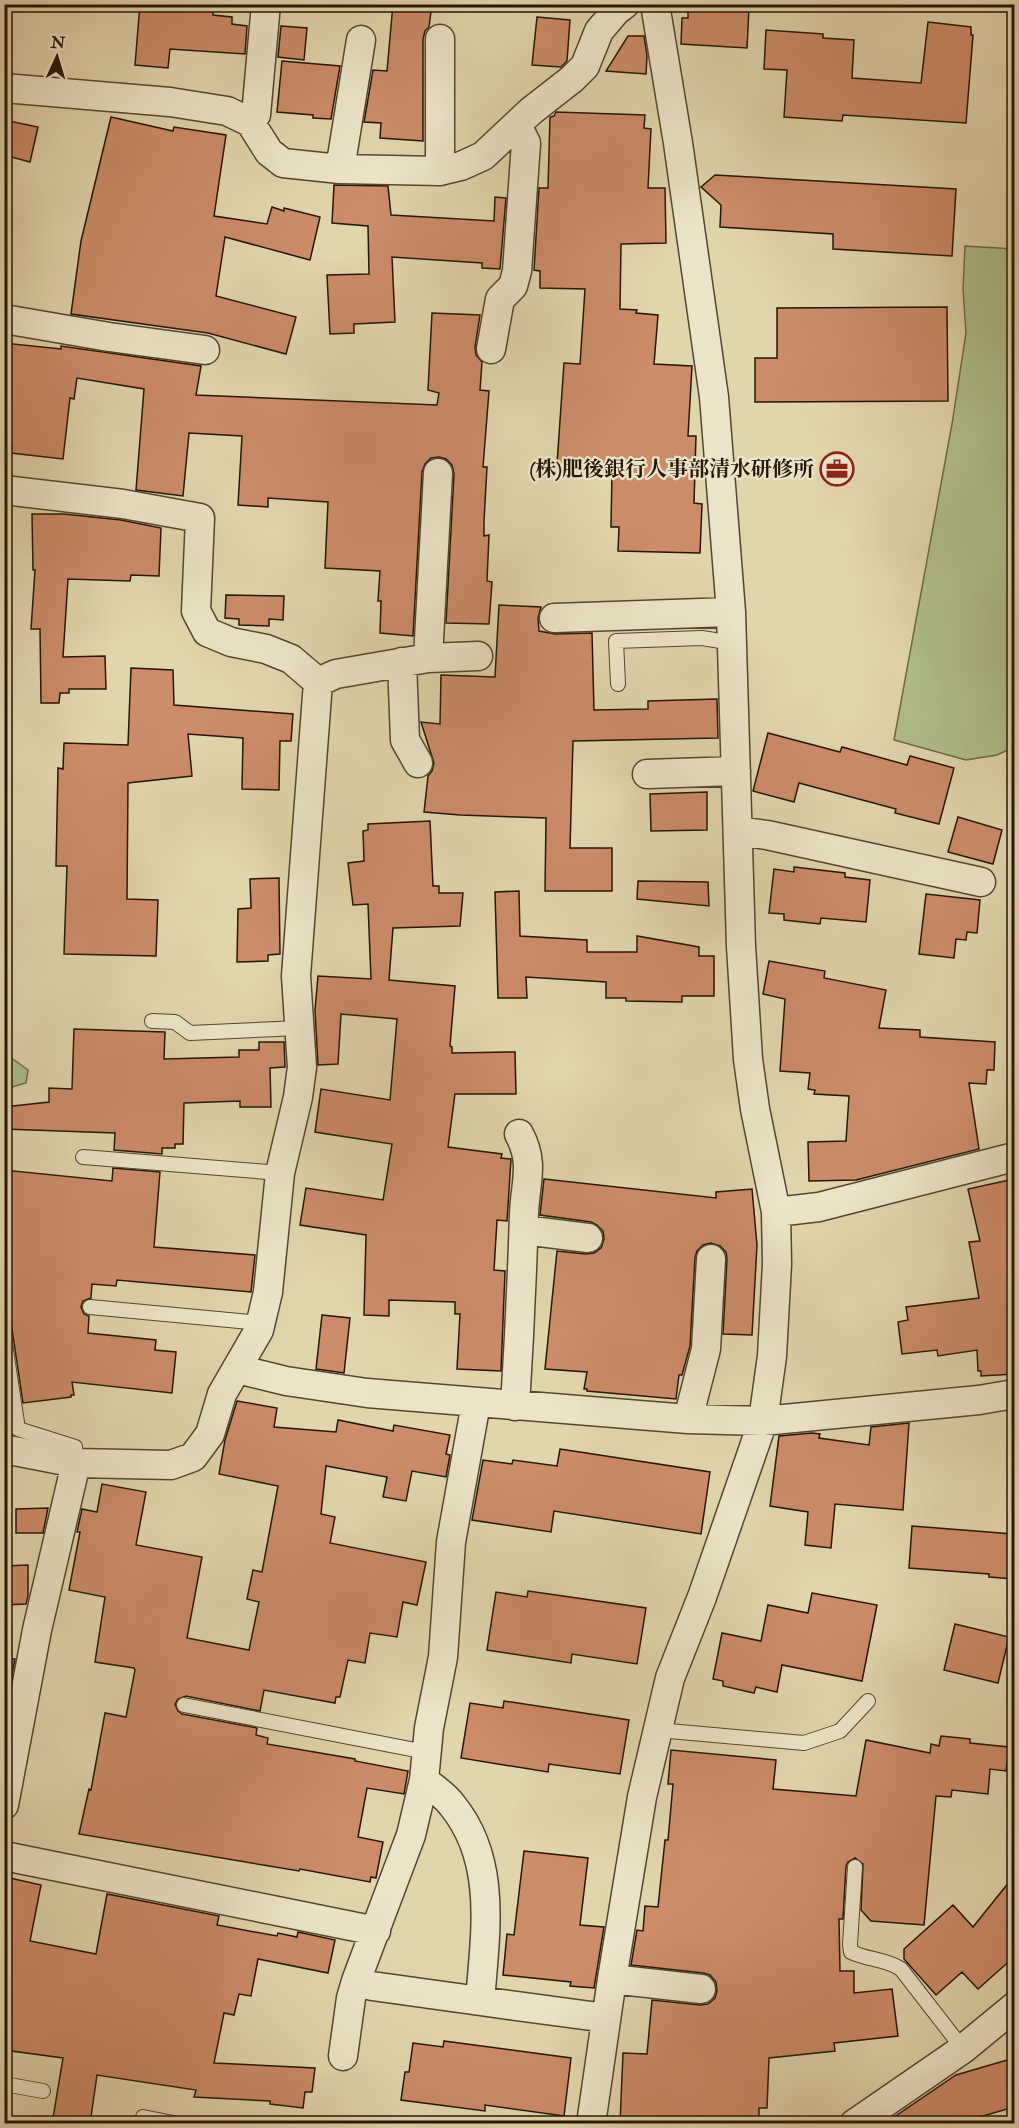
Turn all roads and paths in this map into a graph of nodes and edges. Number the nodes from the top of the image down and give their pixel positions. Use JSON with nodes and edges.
{"nodes":[{"id":1,"x":266,"y":4,"type":"edge"},
{"id":2,"x":625,"y":4,"type":"edge"},
{"id":3,"x":655,"y":4,"type":"edge"},
{"id":4,"x":440,"y":39,"type":"dead end"},
{"id":5,"x":361,"y":40,"type":"dead end"},
{"id":6,"x":4,"y":88,"type":"edge"},
{"id":7,"x":250,"y":122,"type":"junction"},
{"id":8,"x":517,"y":125,"type":"junction"},
{"id":9,"x":340,"y":169,"type":"junction"},
{"id":10,"x":440,"y":171,"type":"junction"},
{"id":11,"x":4,"y":319,"type":"edge"},
{"id":12,"x":491,"y":349,"type":"dead end"},
{"id":13,"x":206,"y":350,"type":"dead end"},
{"id":14,"x":438,"y":473,"type":"dead end"},
{"id":15,"x":4,"y":490,"type":"edge"},
{"id":16,"x":731,"y":612,"type":"junction"},
{"id":17,"x":554,"y":618,"type":"dead end"},
{"id":18,"x":733,"y":642,"type":"junction"},
{"id":19,"x":477,"y":656,"type":"dead end"},
{"id":20,"x":415,"y":660,"type":"junction"},
{"id":21,"x":318,"y":682,"type":"junction"},
{"id":22,"x":618,"y":684,"type":"dead end"},
{"id":23,"x":418,"y":763,"type":"dead end"},
{"id":24,"x":736,"y":771,"type":"junction"},
{"id":25,"x":647,"y":774,"type":"dead end"},
{"id":26,"x":738,"y":831,"type":"junction"},
{"id":27,"x":981,"y":882,"type":"dead end"},
{"id":28,"x":152,"y":1021,"type":"dead end"},
{"id":29,"x":299,"y":1028,"type":"junction"},
{"id":30,"x":519,"y":1134,"type":"dead end"},
{"id":31,"x":83,"y":1157,"type":"dead end"},
{"id":32,"x":1014,"y":1157,"type":"edge"},
{"id":33,"x":280,"y":1173,"type":"junction"},
{"id":34,"x":776,"y":1212,"type":"junction"},
{"id":35,"x":524,"y":1230,"type":"junction"},
{"id":36,"x":588,"y":1238,"type":"dead end"},
{"id":37,"x":711,"y":1259,"type":"dead end"},
{"id":38,"x":90,"y":1307,"type":"dead end"},
{"id":39,"x":259,"y":1330,"type":"junction"},
{"id":40,"x":4,"y":1337,"type":"edge"},
{"id":41,"x":237,"y":1370,"type":"junction"},
{"id":42,"x":1014,"y":1394,"type":"edge"},
{"id":43,"x":476,"y":1403,"type":"junction"},
{"id":44,"x":516,"y":1406,"type":"junction"},
{"id":45,"x":688,"y":1419,"type":"junction"},
{"id":46,"x":762,"y":1421,"type":"junction"},
{"id":47,"x":4,"y":1449,"type":"edge"},
{"id":48,"x":76,"y":1463,"type":"junction"},
{"id":49,"x":868,"y":1701,"type":"dead end"},
{"id":50,"x":184,"y":1705,"type":"dead end"},
{"id":51,"x":657,"y":1730,"type":"junction"},
{"id":52,"x":425,"y":1766,"type":"junction"},
{"id":53,"x":4,"y":1806,"type":"edge"},
{"id":54,"x":4,"y":1856,"type":"edge"},
{"id":55,"x":855,"y":1868,"type":"dead end"},
{"id":56,"x":376,"y":1931,"type":"junction"},
{"id":57,"x":612,"y":1979,"type":"junction"},
{"id":58,"x":356,"y":1981,"type":"junction"},
{"id":59,"x":701,"y":1989,"type":"dead end"},
{"id":60,"x":480,"y":2001,"type":"junction"},
{"id":61,"x":1014,"y":2007,"type":"edge"},
{"id":62,"x":606,"y":2018,"type":"junction"},
{"id":63,"x":963,"y":2049,"type":"junction"},
{"id":64,"x":342,"y":2056,"type":"dead end"},
{"id":65,"x":4,"y":2084,"type":"edge"},
{"id":66,"x":44,"y":2091,"type":"dead end"},
{"id":67,"x":143,"y":2117,"type":"dead end"},
{"id":68,"x":178,"y":2124,"type":"edge"},
{"id":69,"x":591,"y":2124,"type":"edge"},
{"id":70,"x":854,"y":2124,"type":"edge"}],
"edges":[{"from":1,"to":7,"type":"street"},
{"from":2,"to":8,"type":"street"},
{"from":3,"to":16,"type":"street"},
{"from":4,"to":10,"type":"street"},
{"from":5,"to":9,"type":"street"},
{"from":6,"to":7,"type":"street"},
{"from":7,"to":9,"type":"street"},
{"from":8,"to":10,"type":"street"},
{"from":8,"to":12,"type":"street"},
{"from":9,"to":10,"type":"street"},
{"from":11,"to":13,"type":"street"},
{"from":14,"to":20,"type":"street"},
{"from":15,"to":21,"type":"street"},
{"from":16,"to":17,"type":"street"},
{"from":16,"to":18,"type":"street"},
{"from":18,"to":22,"type":"lane"},
{"from":18,"to":24,"type":"street"},
{"from":19,"to":20,"type":"street"},
{"from":20,"to":21,"type":"street"},
{"from":20,"to":23,"type":"street"},
{"from":21,"to":29,"type":"street"},
{"from":24,"to":25,"type":"street"},
{"from":24,"to":26,"type":"street"},
{"from":26,"to":27,"type":"street"},
{"from":26,"to":34,"type":"street"},
{"from":28,"to":29,"type":"lane"},
{"from":29,"to":33,"type":"street"},
{"from":30,"to":35,"type":"street"},
{"from":31,"to":33,"type":"lane"},
{"from":32,"to":34,"type":"street"},
{"from":33,"to":39,"type":"street"},
{"from":34,"to":46,"type":"street"},
{"from":35,"to":36,"type":"street"},
{"from":35,"to":44,"type":"street"},
{"from":37,"to":45,"type":"street"},
{"from":38,"to":39,"type":"lane"},
{"from":39,"to":41,"type":"street"},
{"from":40,"to":48,"type":"lane"},
{"from":41,"to":43,"type":"street"},
{"from":41,"to":48,"type":"street"},
{"from":42,"to":46,"type":"street"},
{"from":43,"to":44,"type":"street"},
{"from":43,"to":52,"type":"street"},
{"from":44,"to":45,"type":"street"},
{"from":45,"to":46,"type":"street"},
{"from":46,"to":51,"type":"street"},
{"from":47,"to":48,"type":"street"},
{"from":48,"to":53,"type":"street"},
{"from":49,"to":51,"type":"lane"},
{"from":50,"to":52,"type":"lane"},
{"from":51,"to":57,"type":"street"},
{"from":52,"to":56,"type":"street"},
{"from":52,"to":60,"type":"street"},
{"from":54,"to":56,"type":"street"},
{"from":55,"to":63,"type":"lane"},
{"from":56,"to":58,"type":"street"},
{"from":57,"to":59,"type":"street"},
{"from":57,"to":62,"type":"street"},
{"from":58,"to":60,"type":"street"},
{"from":58,"to":64,"type":"street"},
{"from":60,"to":62,"type":"street"},
{"from":61,"to":63,"type":"street"},
{"from":62,"to":69,"type":"street"},
{"from":63,"to":70,"type":"street"},
{"from":65,"to":66,"type":"lane"},
{"from":67,"to":68,"type":"lane"}]}
